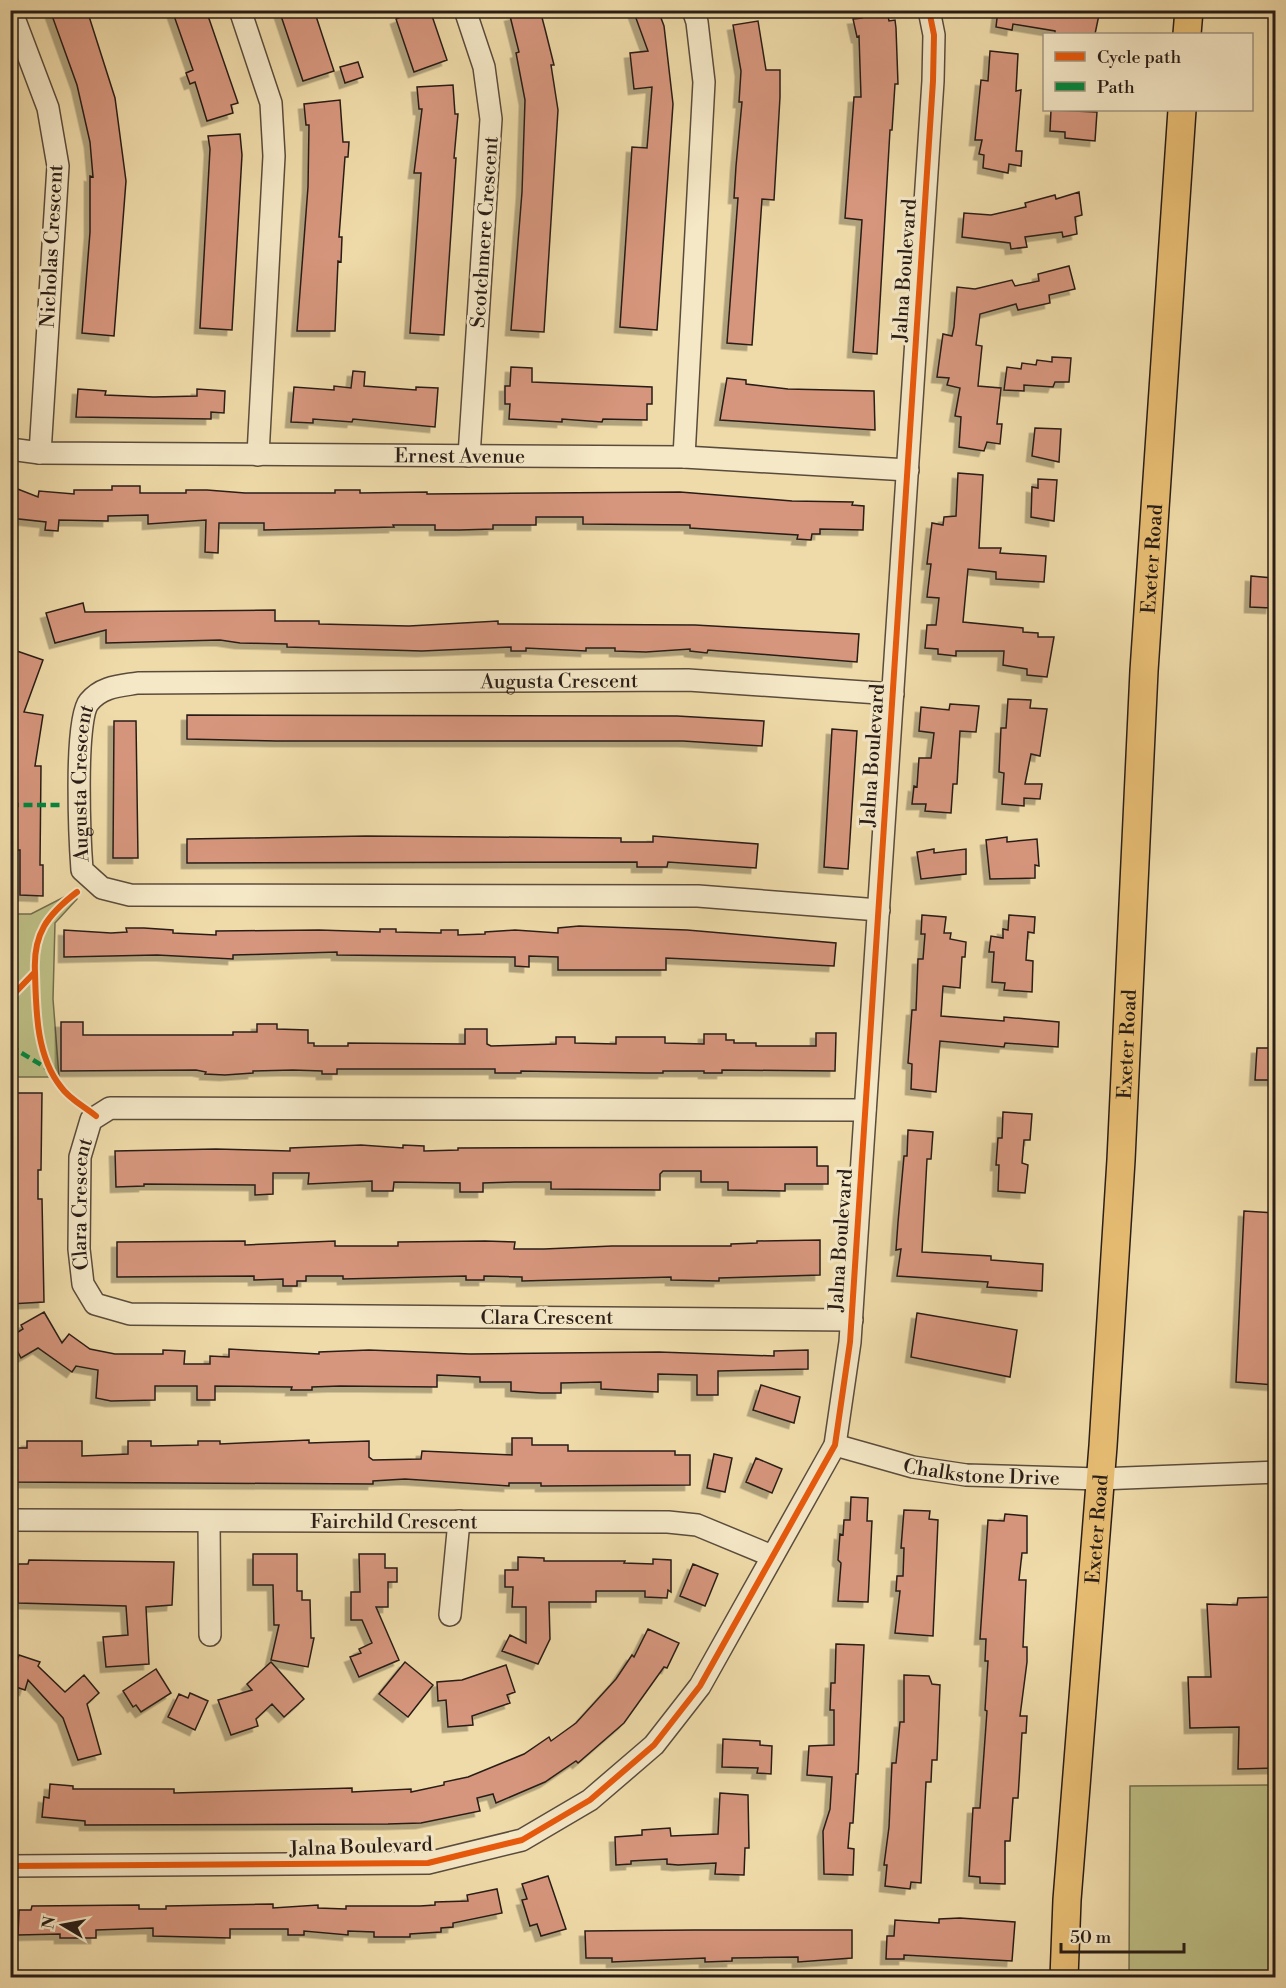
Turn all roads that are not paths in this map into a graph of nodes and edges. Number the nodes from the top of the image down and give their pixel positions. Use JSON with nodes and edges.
{"nodes":[{"id":1,"x":11,"y":10,"type":"edge"},
{"id":2,"x":240,"y":10,"type":"edge"},
{"id":3,"x":465,"y":10,"type":"edge"},
{"id":4,"x":693,"y":10,"type":"edge"},
{"id":5,"x":929,"y":10,"type":"edge"},
{"id":6,"x":1189,"y":10,"type":"edge"},
{"id":7,"x":1187,"y":33,"type":"edge"},
{"id":8,"x":1182,"y":111,"type":"edge"},
{"id":9,"x":10,"y":449,"type":"edge"},
{"id":10,"x":40,"y":453,"type":"junction"},
{"id":11,"x":258,"y":455,"type":"junction"},
{"id":12,"x":469,"y":456,"type":"junction"},
{"id":13,"x":684,"y":457,"type":"junction"},
{"id":14,"x":908,"y":470,"type":"junction"},
{"id":15,"x":893,"y":694,"type":"junction"},
{"id":16,"x":879,"y":910,"type":"junction"},
{"id":17,"x":865,"y":1110,"type":"junction"},
{"id":18,"x":852,"y":1320,"type":"junction"},
{"id":19,"x":835,"y":1445,"type":"junction"},
{"id":20,"x":1275,"y":1473,"type":"edge"},
{"id":21,"x":1099,"y":1479,"type":"junction"},
{"id":22,"x":10,"y":1520,"type":"edge"},
{"id":23,"x":459,"y":1521,"type":"junction"},
{"id":24,"x":209,"y":1522,"type":"junction"},
{"id":25,"x":772,"y":1556,"type":"junction"},
{"id":26,"x":450,"y":1615,"type":"dead end"},
{"id":27,"x":210,"y":1635,"type":"dead end"},
{"id":28,"x":10,"y":1866,"type":"edge"},
{"id":29,"x":1064,"y":1977,"type":"edge"}],
"edges":[{"from":1,"to":10,"type":"street","name":"Nicholas Crescent"},
{"from":2,"to":11,"type":"street"},
{"from":3,"to":12,"type":"street","name":"Scotchmere Crescent"},
{"from":4,"to":13,"type":"street"},
{"from":5,"to":14,"type":"street","name":"Jalna Boulevard"},
{"from":6,"to":7,"type":"main road"},
{"from":8,"to":21,"type":"main road","name":"Exeter Road"},
{"from":9,"to":10,"type":"street","name":"Ernest Avenue"},
{"from":10,"to":11,"type":"street","name":"Ernest Avenue"},
{"from":11,"to":12,"type":"street","name":"Ernest Avenue"},
{"from":12,"to":13,"type":"street","name":"Ernest Avenue"},
{"from":13,"to":14,"type":"street","name":"Ernest Avenue"},
{"from":14,"to":15,"type":"street","name":"Jalna Boulevard"},
{"from":15,"to":16,"type":"street","name":"Jalna Boulevard"},
{"from":15,"to":16,"type":"street","name":"Augusta Crescent"},
{"from":16,"to":17,"type":"street","name":"Jalna Boulevard"},
{"from":17,"to":18,"type":"street","name":"Jalna Boulevard"},
{"from":17,"to":18,"type":"street","name":"Clara Crescent"},
{"from":18,"to":19,"type":"street","name":"Jalna Boulevard"},
{"from":19,"to":21,"type":"street","name":"Chalkstone Drive"},
{"from":19,"to":25,"type":"street","name":"Jalna Boulevard"},
{"from":20,"to":21,"type":"street","name":"Chalkstone Drive"},
{"from":21,"to":29,"type":"main road","name":"Exeter Road"},
{"from":22,"to":24,"type":"street","name":"Fairchild Crescent"},
{"from":23,"to":24,"type":"street","name":"Fairchild Crescent"},
{"from":23,"to":25,"type":"street","name":"Fairchild Crescent"},
{"from":23,"to":26,"type":"street"},
{"from":24,"to":27,"type":"street"},
{"from":25,"to":28,"type":"street","name":"Jalna Boulevard"}]}
